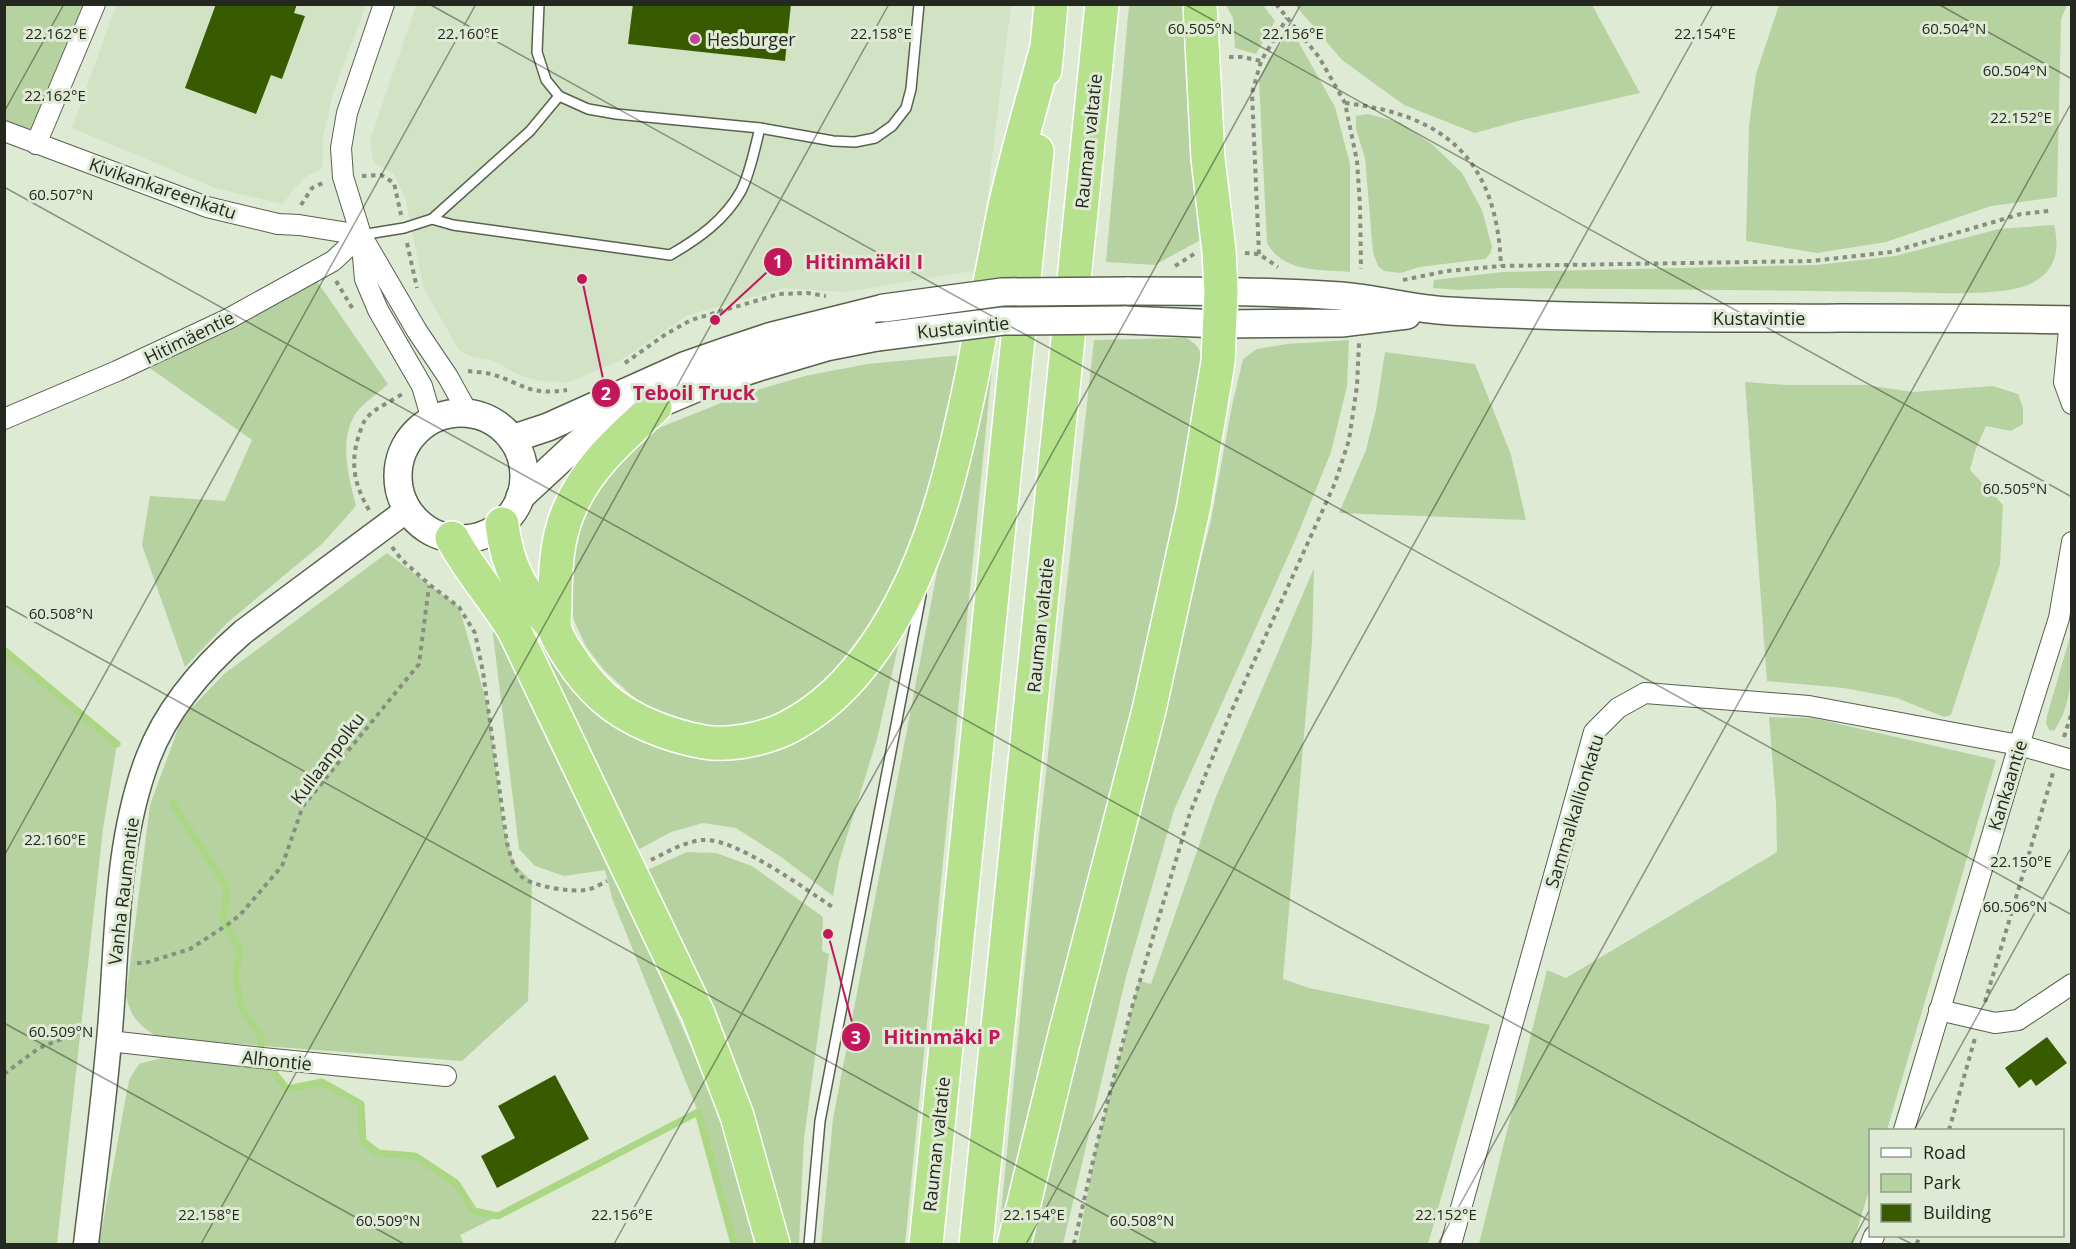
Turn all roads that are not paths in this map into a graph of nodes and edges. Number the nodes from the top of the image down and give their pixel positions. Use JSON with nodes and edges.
{"nodes":[{"id":1,"x":95,"y":4,"type":"edge"},
{"id":2,"x":384,"y":4,"type":"edge"},
{"id":3,"x":539,"y":4,"type":"edge"},
{"id":4,"x":919,"y":4,"type":"edge"},
{"id":5,"x":1051,"y":4,"type":"edge"},
{"id":6,"x":1102,"y":4,"type":"edge"},
{"id":7,"x":1200,"y":4,"type":"edge"},
{"id":8,"x":1047,"y":47,"type":"junction"},
{"id":9,"x":559,"y":96,"type":"junction"},
{"id":10,"x":760,"y":128,"type":"junction"},
{"id":11,"x":4,"y":131,"type":"edge"},
{"id":12,"x":36,"y":144,"type":"junction"},
{"id":13,"x":432,"y":219,"type":"junction"},
{"id":14,"x":361,"y":235,"type":"junction"},
{"id":15,"x":1221,"y":291,"type":"junction"},
{"id":16,"x":1447,"y":311,"type":"junction"},
{"id":17,"x":2071,"y":314,"type":"edge"},
{"id":18,"x":1220,"y":324,"type":"junction"},
{"id":19,"x":2072,"y":404,"type":"edge"},
{"id":20,"x":656,"y":406,"type":"junction"},
{"id":21,"x":468,"y":413,"type":"junction"},
{"id":22,"x":4,"y":419,"type":"edge"},
{"id":23,"x":432,"y":420,"type":"junction"},
{"id":24,"x":512,"y":439,"type":"junction"},
{"id":25,"x":520,"y":497,"type":"junction"},
{"id":26,"x":407,"y":510,"type":"junction"},
{"id":27,"x":502,"y":524,"type":"junction"},
{"id":28,"x":932,"y":536,"type":"junction"},
{"id":29,"x":452,"y":538,"type":"junction"},
{"id":30,"x":2072,"y":542,"type":"edge"},
{"id":31,"x":555,"y":629,"type":"junction"},
{"id":32,"x":2019,"y":745,"type":"junction"},
{"id":33,"x":2065,"y":758,"type":"edge"},
{"id":34,"x":2072,"y":984,"type":"edge"},
{"id":35,"x":1939,"y":1010,"type":"junction"},
{"id":36,"x":110,"y":1030,"type":"junction"},
{"id":37,"x":446,"y":1076,"type":"dead end"},
{"id":38,"x":1905,"y":1129,"type":"edge"},
{"id":39,"x":86,"y":1245,"type":"edge"},
{"id":40,"x":773,"y":1245,"type":"edge"},
{"id":41,"x":809,"y":1245,"type":"edge"},
{"id":42,"x":926,"y":1245,"type":"edge"},
{"id":43,"x":976,"y":1245,"type":"edge"},
{"id":44,"x":1014,"y":1245,"type":"edge"},
{"id":45,"x":1451,"y":1245,"type":"edge"}],
"edges":[{"from":1,"to":12,"type":"street"},
{"from":2,"to":14,"type":"street"},
{"from":3,"to":9,"type":"lane"},
{"from":4,"to":10,"type":"lane"},
{"from":5,"to":8,"type":"highway","name":"Rauman valtatie"},
{"from":6,"to":43,"type":"highway","name":"Rauman valtatie"},
{"from":7,"to":15,"type":"highway"},
{"from":8,"to":28,"type":"highway"},
{"from":8,"to":42,"type":"highway","name":"Rauman valtatie"},
{"from":9,"to":10,"type":"lane"},
{"from":9,"to":13,"type":"lane"},
{"from":10,"to":13,"type":"lane"},
{"from":11,"to":12,"type":"street","name":"Kivikankareenkatu"},
{"from":12,"to":14,"type":"street","name":"Kivikankareenkatu"},
{"from":13,"to":14,"type":"lane"},
{"from":14,"to":21,"type":"street"},
{"from":14,"to":22,"type":"street","name":"Hitimäentie"},
{"from":14,"to":23,"type":"street"},
{"from":15,"to":16,"type":"main road","name":"Kustavintie"},
{"from":15,"to":18,"type":"highway"},
{"from":15,"to":24,"type":"main road","name":"Kustavintie","bridge":true},
{"from":16,"to":17,"type":"main road","name":"Kustavintie"},
{"from":16,"to":18,"type":"main road","name":"Kustavintie"},
{"from":17,"to":19,"type":"street"},
{"from":18,"to":20,"type":"main road","name":"Kustavintie","bridge":true},
{"from":18,"to":44,"type":"highway"},
{"from":20,"to":25,"type":"main road","name":"Kustavintie"},
{"from":20,"to":31,"type":"highway"},
{"from":21,"to":23,"type":"main road"},
{"from":21,"to":24,"type":"main road"},
{"from":23,"to":26,"type":"main road"},
{"from":24,"to":25,"type":"main road"},
{"from":25,"to":27,"type":"main road"},
{"from":26,"to":29,"type":"main road"},
{"from":26,"to":36,"type":"street","name":"Vanha Raumantie"},
{"from":27,"to":29,"type":"main road"},
{"from":27,"to":31,"type":"highway"},
{"from":28,"to":31,"type":"highway"},
{"from":28,"to":41,"type":"lane"},
{"from":29,"to":40,"type":"highway"},
{"from":30,"to":32,"type":"street","name":"Kankaantie"},
{"from":32,"to":33,"type":"street","name":"Sammalkallionkatu"},
{"from":32,"to":35,"type":"street","name":"Kankaantie"},
{"from":32,"to":45,"type":"street","name":"Sammalkallionkatu"},
{"from":34,"to":35,"type":"street"},
{"from":35,"to":38,"type":"street","name":"Kankaantie"},
{"from":36,"to":37,"type":"street","name":"Alhontie"},
{"from":36,"to":39,"type":"street","name":"Vanha Raumantie"}]}
